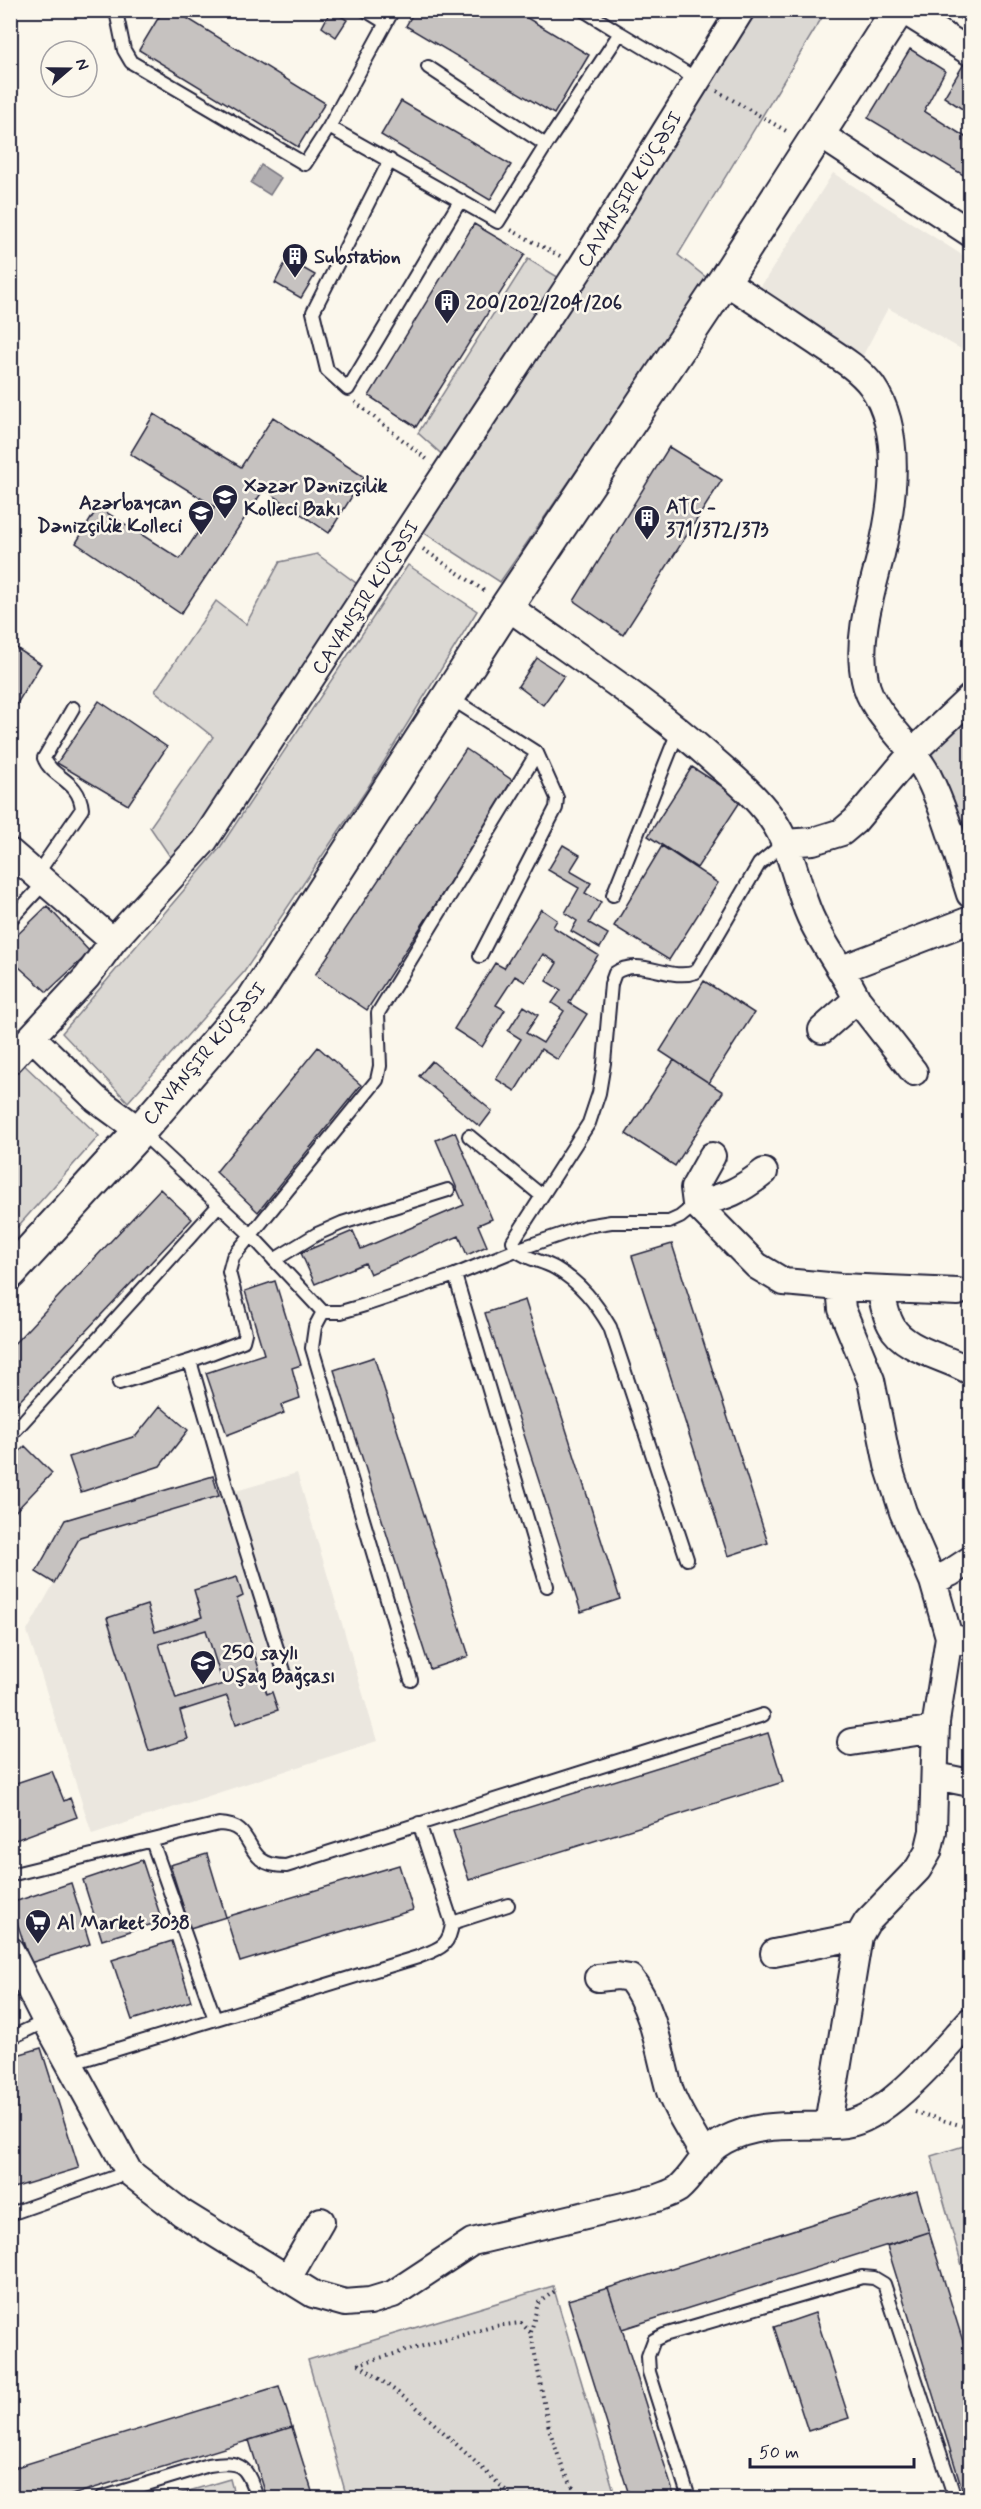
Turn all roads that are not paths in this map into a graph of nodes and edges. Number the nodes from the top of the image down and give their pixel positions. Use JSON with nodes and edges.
{"nodes":[{"id":1,"x":365,"y":10,"type":"edge"},
{"id":2,"x":393,"y":10,"type":"edge"},
{"id":3,"x":583,"y":10,"type":"edge"},
{"id":4,"x":741,"y":10,"type":"edge"},
{"id":5,"x":898,"y":10,"type":"edge"},
{"id":6,"x":903,"y":10,"type":"edge"},
{"id":7,"x":115,"y":12,"type":"edge"},
{"id":8,"x":386,"y":23,"type":"junction"},
{"id":9,"x":620,"y":33,"type":"junction"},
{"id":10,"x":970,"y":52,"type":"edge"},
{"id":11,"x":428,"y":67,"type":"dead end"},
{"id":12,"x":698,"y":80,"type":"junction"},
{"id":13,"x":329,"y":127,"type":"junction"},
{"id":14,"x":807,"y":135,"type":"junction"},
{"id":15,"x":546,"y":146,"type":"junction"},
{"id":16,"x":390,"y":160,"type":"junction"},
{"id":17,"x":460,"y":201,"type":"junction"},
{"id":18,"x":970,"y":233,"type":"edge"},
{"id":19,"x":724,"y":281,"type":"junction"},
{"id":20,"x":507,"y":606,"type":"junction"},
{"id":21,"x":449,"y":697,"type":"junction"},
{"id":22,"x":970,"y":698,"type":"edge"},
{"id":23,"x":73,"y":708,"type":"dead end"},
{"id":24,"x":679,"y":729,"type":"junction"},
{"id":25,"x":913,"y":752,"type":"junction"},
{"id":26,"x":537,"y":753,"type":"junction"},
{"id":27,"x":784,"y":843,"type":"junction"},
{"id":28,"x":10,"y":852,"type":"edge"},
{"id":29,"x":41,"y":878,"type":"junction"},
{"id":30,"x":970,"y":894,"type":"edge"},
{"id":31,"x":613,"y":895,"type":"dead end"},
{"id":32,"x":10,"y":920,"type":"edge"},
{"id":33,"x":970,"y":921,"type":"edge"},
{"id":34,"x":113,"y":941,"type":"junction"},
{"id":35,"x":480,"y":956,"type":"dead end"},
{"id":36,"x":842,"y":969,"type":"junction"},
{"id":37,"x":856,"y":999,"type":"junction"},
{"id":38,"x":822,"y":1030,"type":"dead end"},
{"id":39,"x":32,"y":1037,"type":"junction"},
{"id":40,"x":10,"y":1060,"type":"edge"},
{"id":41,"x":914,"y":1072,"type":"dead end"},
{"id":42,"x":140,"y":1131,"type":"junction"},
{"id":43,"x":469,"y":1136,"type":"dead end"},
{"id":44,"x":712,"y":1156,"type":"dead end"},
{"id":45,"x":764,"y":1172,"type":"dead end"},
{"id":46,"x":448,"y":1190,"type":"dead end"},
{"id":47,"x":542,"y":1196,"type":"junction"},
{"id":48,"x":696,"y":1204,"type":"junction"},
{"id":49,"x":218,"y":1206,"type":"junction"},
{"id":50,"x":250,"y":1235,"type":"junction"},
{"id":51,"x":516,"y":1250,"type":"junction"},
{"id":52,"x":274,"y":1260,"type":"junction"},
{"id":53,"x":10,"y":1273,"type":"edge"},
{"id":54,"x":455,"y":1275,"type":"junction"},
{"id":55,"x":840,"y":1287,"type":"junction"},
{"id":56,"x":880,"y":1289,"type":"junction"},
{"id":57,"x":958,"y":1292,"type":"dead end"},
{"id":58,"x":323,"y":1312,"type":"junction"},
{"id":59,"x":190,"y":1361,"type":"junction"},
{"id":60,"x":970,"y":1371,"type":"edge"},
{"id":61,"x":119,"y":1383,"type":"dead end"},
{"id":62,"x":10,"y":1436,"type":"edge"},
{"id":63,"x":687,"y":1559,"type":"dead end"},
{"id":64,"x":970,"y":1560,"type":"edge"},
{"id":65,"x":933,"y":1581,"type":"junction"},
{"id":66,"x":546,"y":1586,"type":"dead end"},
{"id":67,"x":960,"y":1640,"type":"edge"},
{"id":68,"x":284,"y":1671,"type":"dead end"},
{"id":69,"x":411,"y":1680,"type":"dead end"},
{"id":70,"x":763,"y":1715,"type":"dead end"},
{"id":71,"x":936,"y":1730,"type":"junction"},
{"id":72,"x":851,"y":1742,"type":"dead end"},
{"id":73,"x":936,"y":1776,"type":"junction"},
{"id":74,"x":970,"y":1783,"type":"edge"},
{"id":75,"x":419,"y":1824,"type":"junction"},
{"id":76,"x":152,"y":1841,"type":"junction"},
{"id":77,"x":10,"y":1875,"type":"edge"},
{"id":78,"x":508,"y":1905,"type":"dead end"},
{"id":79,"x":452,"y":1923,"type":"junction"},
{"id":80,"x":859,"y":1936,"type":"junction"},
{"id":81,"x":10,"y":1950,"type":"edge"},
{"id":82,"x":774,"y":1953,"type":"dead end"},
{"id":83,"x":598,"y":1978,"type":"dead end"},
{"id":84,"x":215,"y":2019,"type":"junction"},
{"id":85,"x":46,"y":2021,"type":"junction"},
{"id":86,"x":970,"y":2021,"type":"edge"},
{"id":87,"x":10,"y":2038,"type":"edge"},
{"id":88,"x":69,"y":2064,"type":"junction"},
{"id":89,"x":828,"y":2124,"type":"junction"},
{"id":90,"x":704,"y":2155,"type":"junction"},
{"id":91,"x":129,"y":2172,"type":"junction"},
{"id":92,"x":10,"y":2214,"type":"edge"},
{"id":93,"x":321,"y":2221,"type":"dead end"},
{"id":94,"x":288,"y":2278,"type":"junction"},
{"id":95,"x":101,"y":2499,"type":"edge"},
{"id":96,"x":256,"y":2499,"type":"edge"},
{"id":97,"x":689,"y":2499,"type":"edge"},
{"id":98,"x":956,"y":2499,"type":"edge"}],
"edges":[{"from":1,"to":8,"type":"lane"},
{"from":2,"to":8,"type":"lane"},
{"from":3,"to":9,"type":"lane"},
{"from":4,"to":12,"type":"street","name":"CAVANŞIR KÜÇƏSI"},
{"from":5,"to":14,"type":"street","name":"CAVANŞIR KÜÇƏSI"},
{"from":6,"to":10,"type":"street"},
{"from":7,"to":13,"type":"lane"},
{"from":8,"to":13,"type":"lane"},
{"from":9,"to":12,"type":"lane"},
{"from":9,"to":15,"type":"lane"},
{"from":11,"to":15,"type":"lane"},
{"from":12,"to":34,"type":"street","name":"CAVANŞIR KÜÇƏSI"},
{"from":13,"to":16,"type":"lane"},
{"from":14,"to":18,"type":"street"},
{"from":14,"to":19,"type":"street","name":"CAVANŞIR KÜÇƏSI"},
{"from":15,"to":17,"type":"lane"},
{"from":16,"to":17,"type":"lane"},
{"from":16,"to":17,"type":"lane"},
{"from":19,"to":20,"type":"street","name":"CAVANŞIR KÜÇƏSI"},
{"from":19,"to":25,"type":"street"},
{"from":20,"to":21,"type":"street","name":"CAVANŞIR KÜÇƏSI"},
{"from":20,"to":24,"type":"street"},
{"from":21,"to":26,"type":"lane"},
{"from":21,"to":42,"type":"street","name":"CAVANŞIR KÜÇƏSI"},
{"from":22,"to":25,"type":"street"},
{"from":23,"to":29,"type":"lane"},
{"from":24,"to":27,"type":"street"},
{"from":24,"to":31,"type":"lane"},
{"from":25,"to":27,"type":"street"},
{"from":25,"to":30,"type":"street"},
{"from":26,"to":35,"type":"lane"},
{"from":26,"to":50,"type":"lane"},
{"from":27,"to":36,"type":"street"},
{"from":27,"to":47,"type":"lane"},
{"from":28,"to":29,"type":"street"},
{"from":29,"to":32,"type":"lane"},
{"from":29,"to":34,"type":"street"},
{"from":33,"to":36,"type":"street"},
{"from":34,"to":39,"type":"street","name":"CAVANŞIR KÜÇƏSI"},
{"from":36,"to":37,"type":"street"},
{"from":37,"to":38,"type":"street"},
{"from":37,"to":41,"type":"street"},
{"from":39,"to":40,"type":"street"},
{"from":39,"to":42,"type":"street","name":"CAVANŞIR KÜÇƏSI"},
{"from":42,"to":49,"type":"lane"},
{"from":42,"to":53,"type":"street","name":"CAVANŞIR KÜÇƏSI"},
{"from":43,"to":47,"type":"lane"},
{"from":44,"to":48,"type":"street"},
{"from":45,"to":48,"type":"street"},
{"from":46,"to":52,"type":"lane"},
{"from":47,"to":51,"type":"lane"},
{"from":48,"to":51,"type":"lane"},
{"from":48,"to":55,"type":"street"},
{"from":49,"to":50,"type":"lane"},
{"from":49,"to":62,"type":"lane"},
{"from":50,"to":52,"type":"lane"},
{"from":50,"to":59,"type":"lane"},
{"from":51,"to":54,"type":"lane"},
{"from":51,"to":63,"type":"lane"},
{"from":52,"to":58,"type":"lane"},
{"from":54,"to":58,"type":"lane"},
{"from":54,"to":66,"type":"lane"},
{"from":55,"to":56,"type":"street"},
{"from":55,"to":65,"type":"street"},
{"from":56,"to":57,"type":"street"},
{"from":56,"to":60,"type":"street"},
{"from":58,"to":69,"type":"lane"},
{"from":59,"to":61,"type":"lane"},
{"from":59,"to":68,"type":"lane"},
{"from":64,"to":65,"type":"street"},
{"from":65,"to":67,"type":"street"},
{"from":67,"to":71,"type":"street"},
{"from":70,"to":75,"type":"lane"},
{"from":71,"to":72,"type":"street"},
{"from":71,"to":73,"type":"street"},
{"from":73,"to":74,"type":"street"},
{"from":73,"to":80,"type":"street"},
{"from":75,"to":76,"type":"lane"},
{"from":75,"to":79,"type":"lane"},
{"from":76,"to":77,"type":"lane"},
{"from":76,"to":84,"type":"lane"},
{"from":78,"to":79,"type":"lane"},
{"from":79,"to":84,"type":"lane"},
{"from":80,"to":82,"type":"street"},
{"from":80,"to":89,"type":"street"},
{"from":81,"to":85,"type":"street"},
{"from":83,"to":90,"type":"street"},
{"from":84,"to":88,"type":"lane"},
{"from":85,"to":87,"type":"lane"},
{"from":85,"to":88,"type":"street"},
{"from":86,"to":89,"type":"street"},
{"from":88,"to":91,"type":"street"},
{"from":89,"to":90,"type":"street"},
{"from":90,"to":94,"type":"street"},
{"from":91,"to":92,"type":"lane"},
{"from":91,"to":94,"type":"street"},
{"from":93,"to":94,"type":"street"},
{"from":95,"to":96,"type":"lane"},
{"from":97,"to":98,"type":"lane"}]}
